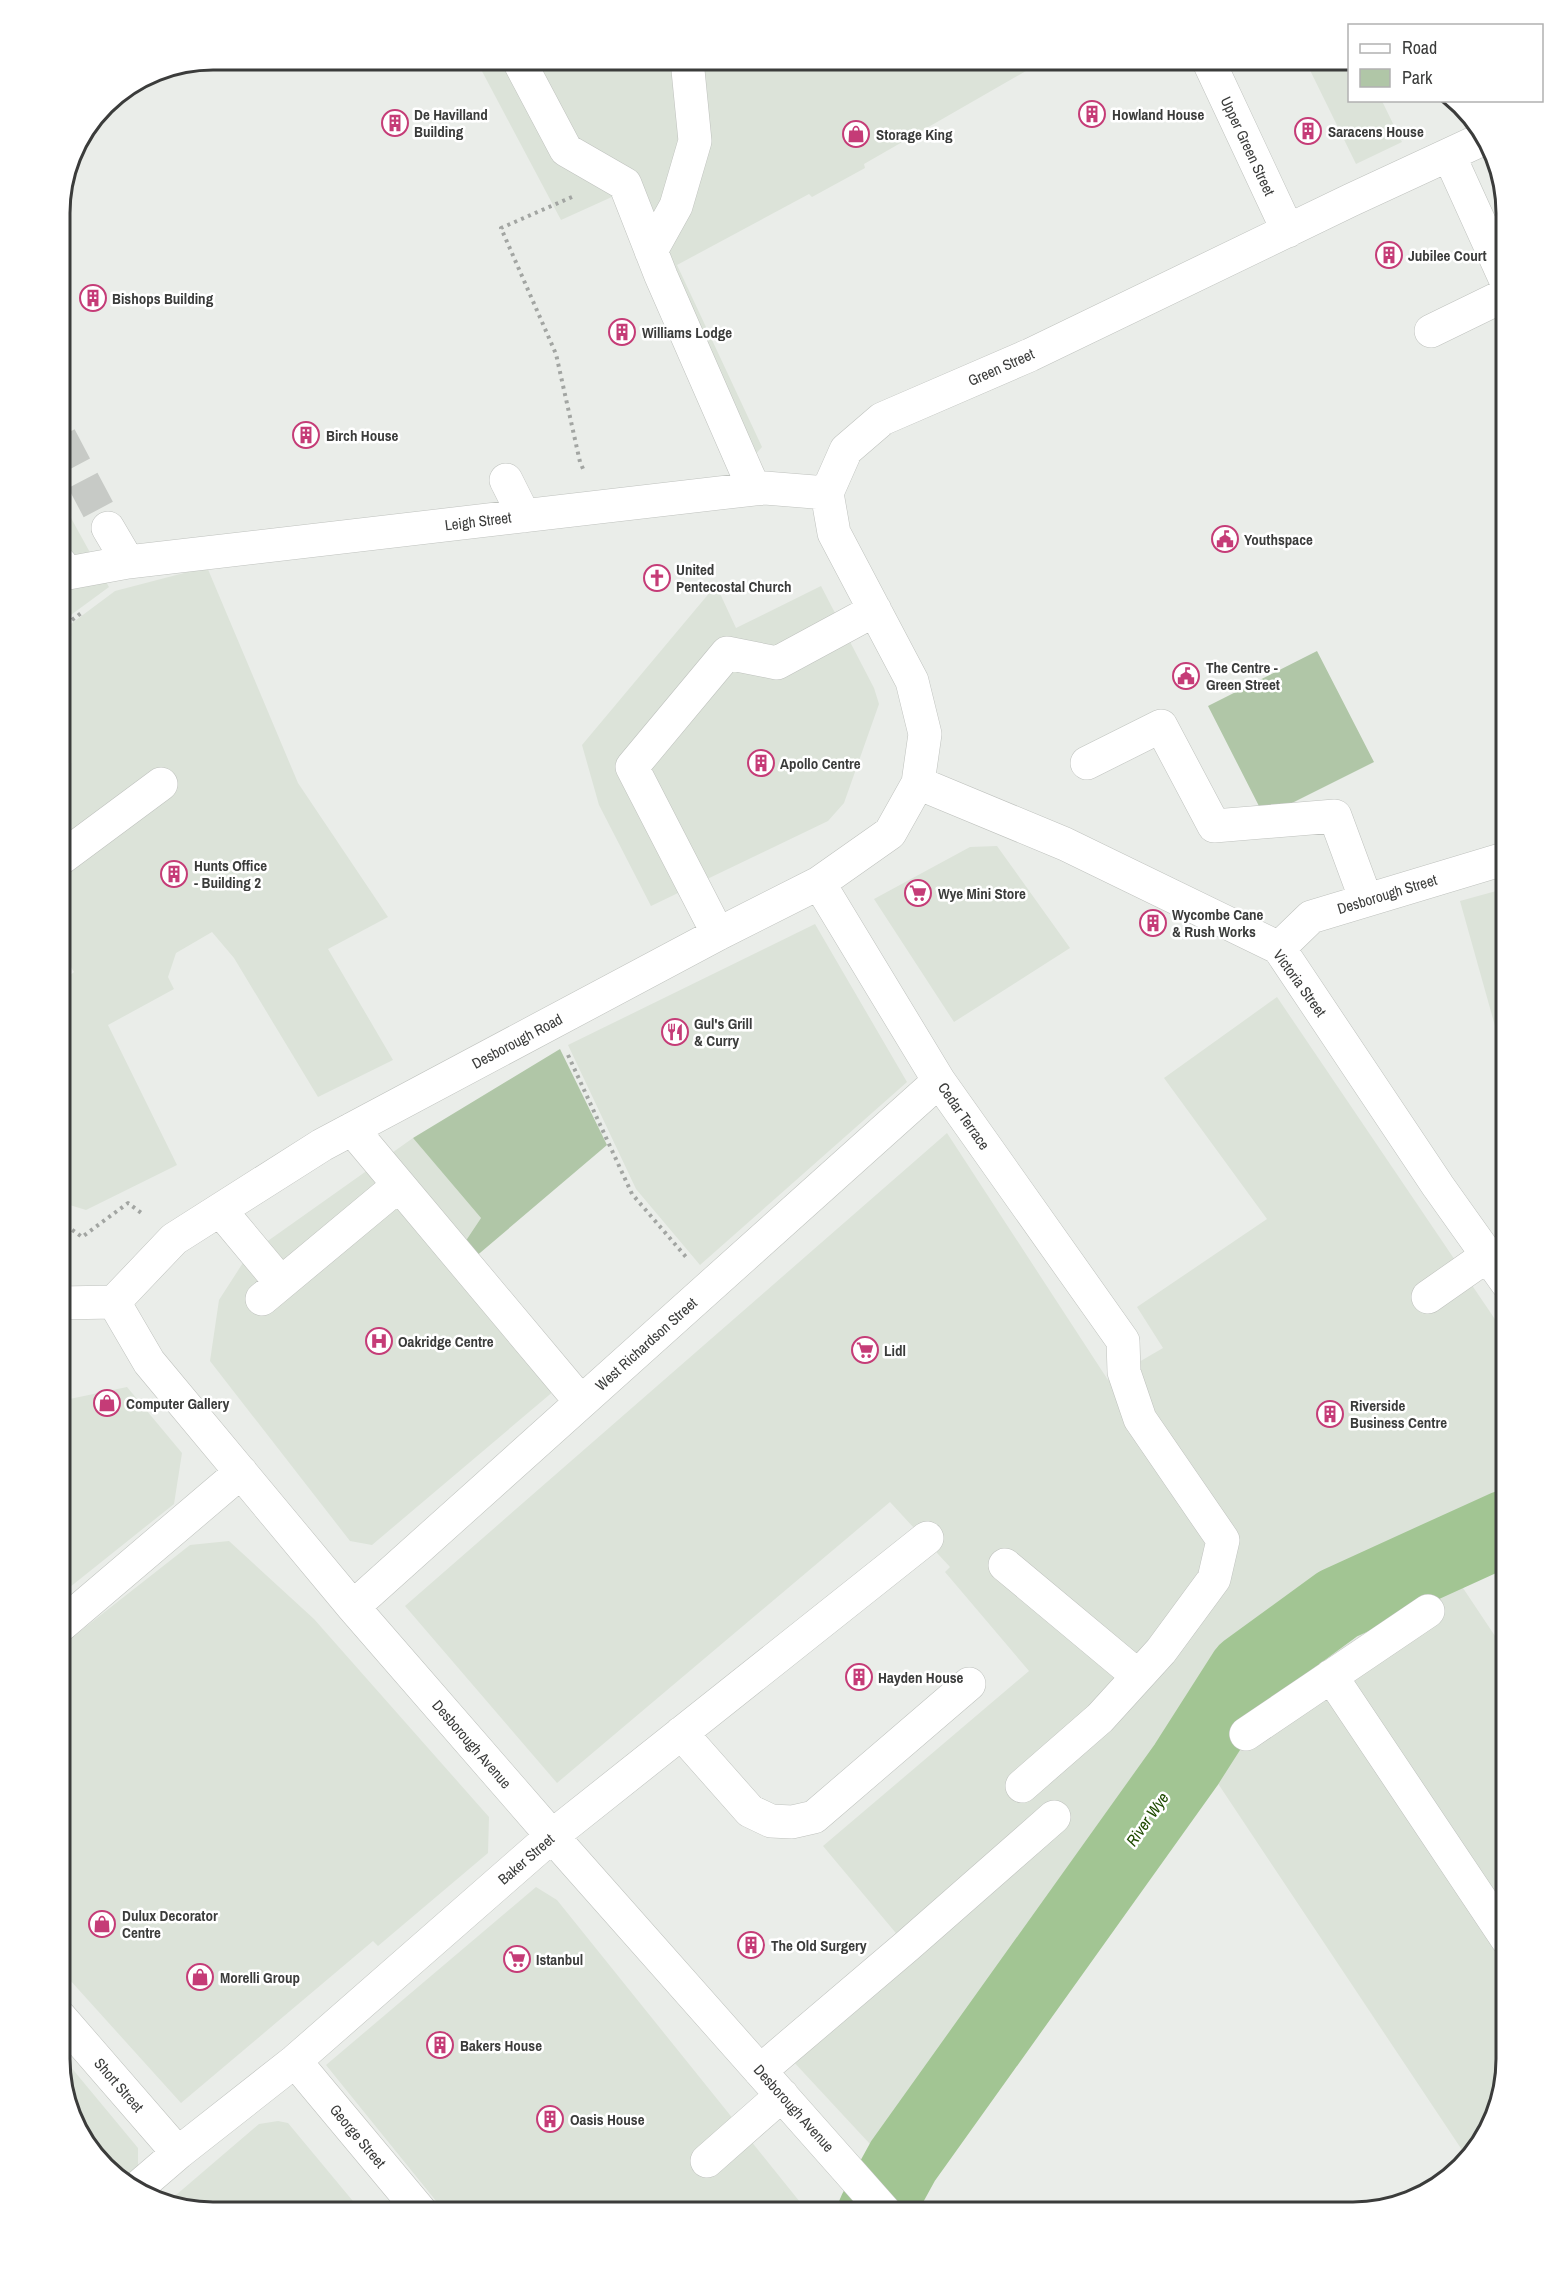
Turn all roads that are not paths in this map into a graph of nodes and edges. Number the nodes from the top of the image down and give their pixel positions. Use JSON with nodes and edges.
{"nodes":[{"id":1,"x":525,"y":70,"type":"edge"},
{"id":2,"x":688,"y":70,"type":"edge"},
{"id":3,"x":1213,"y":71,"type":"edge"},
{"id":4,"x":1477,"y":142,"type":"edge"},
{"id":5,"x":1449,"y":155,"type":"junction"},
{"id":6,"x":1288,"y":231,"type":"junction"},
{"id":7,"x":651,"y":251,"type":"junction"},
{"id":8,"x":1496,"y":259,"type":"edge"},
{"id":9,"x":1496,"y":299,"type":"edge"},
{"id":10,"x":1431,"y":331,"type":"dead end"},
{"id":11,"x":506,"y":480,"type":"dead end"},
{"id":12,"x":754,"y":489,"type":"junction"},
{"id":13,"x":827,"y":493,"type":"junction"},
{"id":14,"x":524,"y":516,"type":"junction"},
{"id":15,"x":108,"y":528,"type":"tunnel mouth"},
{"id":16,"x":128,"y":562,"type":"junction"},
{"id":17,"x":71,"y":572,"type":"edge"},
{"id":18,"x":875,"y":610,"type":"junction"},
{"id":19,"x":1087,"y":763,"type":"dead end"},
{"id":20,"x":918,"y":783,"type":"junction"},
{"id":21,"x":161,"y":784,"type":"dead end"},
{"id":22,"x":71,"y":852,"type":"edge"},
{"id":23,"x":1496,"y":861,"type":"edge"},
{"id":24,"x":819,"y":883,"type":"junction"},
{"id":25,"x":1366,"y":900,"type":"junction"},
{"id":26,"x":718,"y":934,"type":"junction"},
{"id":27,"x":1279,"y":948,"type":"junction"},
{"id":28,"x":939,"y":1081,"type":"junction"},
{"id":29,"x":352,"y":1128,"type":"junction"},
{"id":30,"x":399,"y":1185,"type":"junction"},
{"id":31,"x":220,"y":1210,"type":"junction"},
{"id":32,"x":1488,"y":1255,"type":"junction"},
{"id":33,"x":1496,"y":1266,"type":"edge"},
{"id":34,"x":1428,"y":1297,"type":"dead end"},
{"id":35,"x":114,"y":1302,"type":"junction"},
{"id":36,"x":70,"y":1303,"type":"edge"},
{"id":37,"x":581,"y":1402,"type":"junction"},
{"id":38,"x":241,"y":1472,"type":"junction"},
{"id":39,"x":927,"y":1538,"type":"dead end"},
{"id":40,"x":1005,"y":1565,"type":"dead end"},
{"id":41,"x":353,"y":1607,"type":"junction"},
{"id":42,"x":1428,"y":1611,"type":"dead end"},
{"id":43,"x":70,"y":1617,"type":"edge"},
{"id":44,"x":1138,"y":1676,"type":"junction"},
{"id":45,"x":1331,"y":1676,"type":"junction"},
{"id":46,"x":969,"y":1684,"type":"dead end"},
{"id":47,"x":681,"y":1733,"type":"junction"},
{"id":48,"x":1246,"y":1734,"type":"dead end"},
{"id":49,"x":1022,"y":1786,"type":"dead end"},
{"id":50,"x":1054,"y":1816,"type":"dead end"},
{"id":51,"x":552,"y":1836,"type":"junction"},
{"id":52,"x":1496,"y":1923,"type":"edge"},
{"id":53,"x":70,"y":2028,"type":"edge"},
{"id":54,"x":295,"y":2061,"type":"junction"},
{"id":55,"x":760,"y":2071,"type":"junction"},
{"id":56,"x":782,"y":2095,"type":"junction"},
{"id":57,"x":178,"y":2152,"type":"junction"},
{"id":58,"x":707,"y":2161,"type":"dead end"},
{"id":59,"x":143,"y":2183,"type":"edge"},
{"id":60,"x":875,"y":2200,"type":"edge"},
{"id":61,"x":412,"y":2201,"type":"edge"}],
"edges":[{"from":1,"to":7,"type":"street"},
{"from":2,"to":7,"type":"street"},
{"from":3,"to":6,"type":"street","name":"Upper Green Street"},
{"from":4,"to":5,"type":"street","name":"Green Street"},
{"from":5,"to":6,"type":"street","name":"Green Street"},
{"from":5,"to":8,"type":"street"},
{"from":6,"to":13,"type":"street","name":"Green Street"},
{"from":7,"to":12,"type":"street"},
{"from":9,"to":10,"type":"street"},
{"from":11,"to":14,"type":"street"},
{"from":12,"to":13,"type":"street","name":"Leigh Street"},
{"from":12,"to":14,"type":"street","name":"Leigh Street"},
{"from":13,"to":18,"type":"street"},
{"from":14,"to":16,"type":"street","name":"Leigh Street"},
{"from":15,"to":16,"type":"street"},
{"from":16,"to":17,"type":"street","name":"Leigh Street"},
{"from":18,"to":20,"type":"street"},
{"from":18,"to":26,"type":"street"},
{"from":19,"to":25,"type":"street"},
{"from":20,"to":24,"type":"street","name":"Desborough Road"},
{"from":20,"to":27,"type":"street","name":"Victoria Street"},
{"from":21,"to":22,"type":"street"},
{"from":23,"to":25,"type":"street","name":"Desborough Street"},
{"from":24,"to":26,"type":"street","name":"Desborough Road"},
{"from":24,"to":28,"type":"street","name":"Cedar Terrace"},
{"from":25,"to":27,"type":"street","name":"Desborough Street"},
{"from":26,"to":29,"type":"street","name":"Desborough Road"},
{"from":27,"to":32,"type":"street","name":"Victoria Street"},
{"from":28,"to":37,"type":"street","name":"West Richardson Street"},
{"from":28,"to":44,"type":"street","name":"Cedar Terrace"},
{"from":29,"to":30,"type":"street"},
{"from":29,"to":31,"type":"street","name":"Desborough Road"},
{"from":30,"to":31,"type":"street"},
{"from":30,"to":37,"type":"street"},
{"from":31,"to":35,"type":"street","name":"Desborough Road"},
{"from":32,"to":33,"type":"street","name":"Victoria Street"},
{"from":32,"to":34,"type":"street"},
{"from":35,"to":36,"type":"street"},
{"from":35,"to":38,"type":"street","name":"Desborough Avenue"},
{"from":37,"to":41,"type":"street","name":"West Richardson Street"},
{"from":38,"to":41,"type":"street","name":"Desborough Avenue"},
{"from":38,"to":43,"type":"street"},
{"from":39,"to":47,"type":"street","name":"Baker Street"},
{"from":40,"to":44,"type":"street"},
{"from":41,"to":51,"type":"street","name":"Desborough Avenue"},
{"from":42,"to":45,"type":"street"},
{"from":44,"to":49,"type":"street"},
{"from":45,"to":48,"type":"street"},
{"from":45,"to":52,"type":"street"},
{"from":46,"to":47,"type":"street"},
{"from":47,"to":51,"type":"street","name":"Baker Street"},
{"from":50,"to":55,"type":"street"},
{"from":51,"to":54,"type":"street","name":"Baker Street"},
{"from":51,"to":55,"type":"street","name":"Desborough Avenue"},
{"from":53,"to":57,"type":"street","name":"Short Street"},
{"from":54,"to":57,"type":"street","name":"Baker Street"},
{"from":54,"to":61,"type":"street","name":"George Street"},
{"from":55,"to":56,"type":"street","name":"Desborough Avenue"},
{"from":56,"to":58,"type":"street"},
{"from":56,"to":60,"type":"street","name":"Desborough Avenue"},
{"from":57,"to":59,"type":"street","name":"Baker Street"}]}
